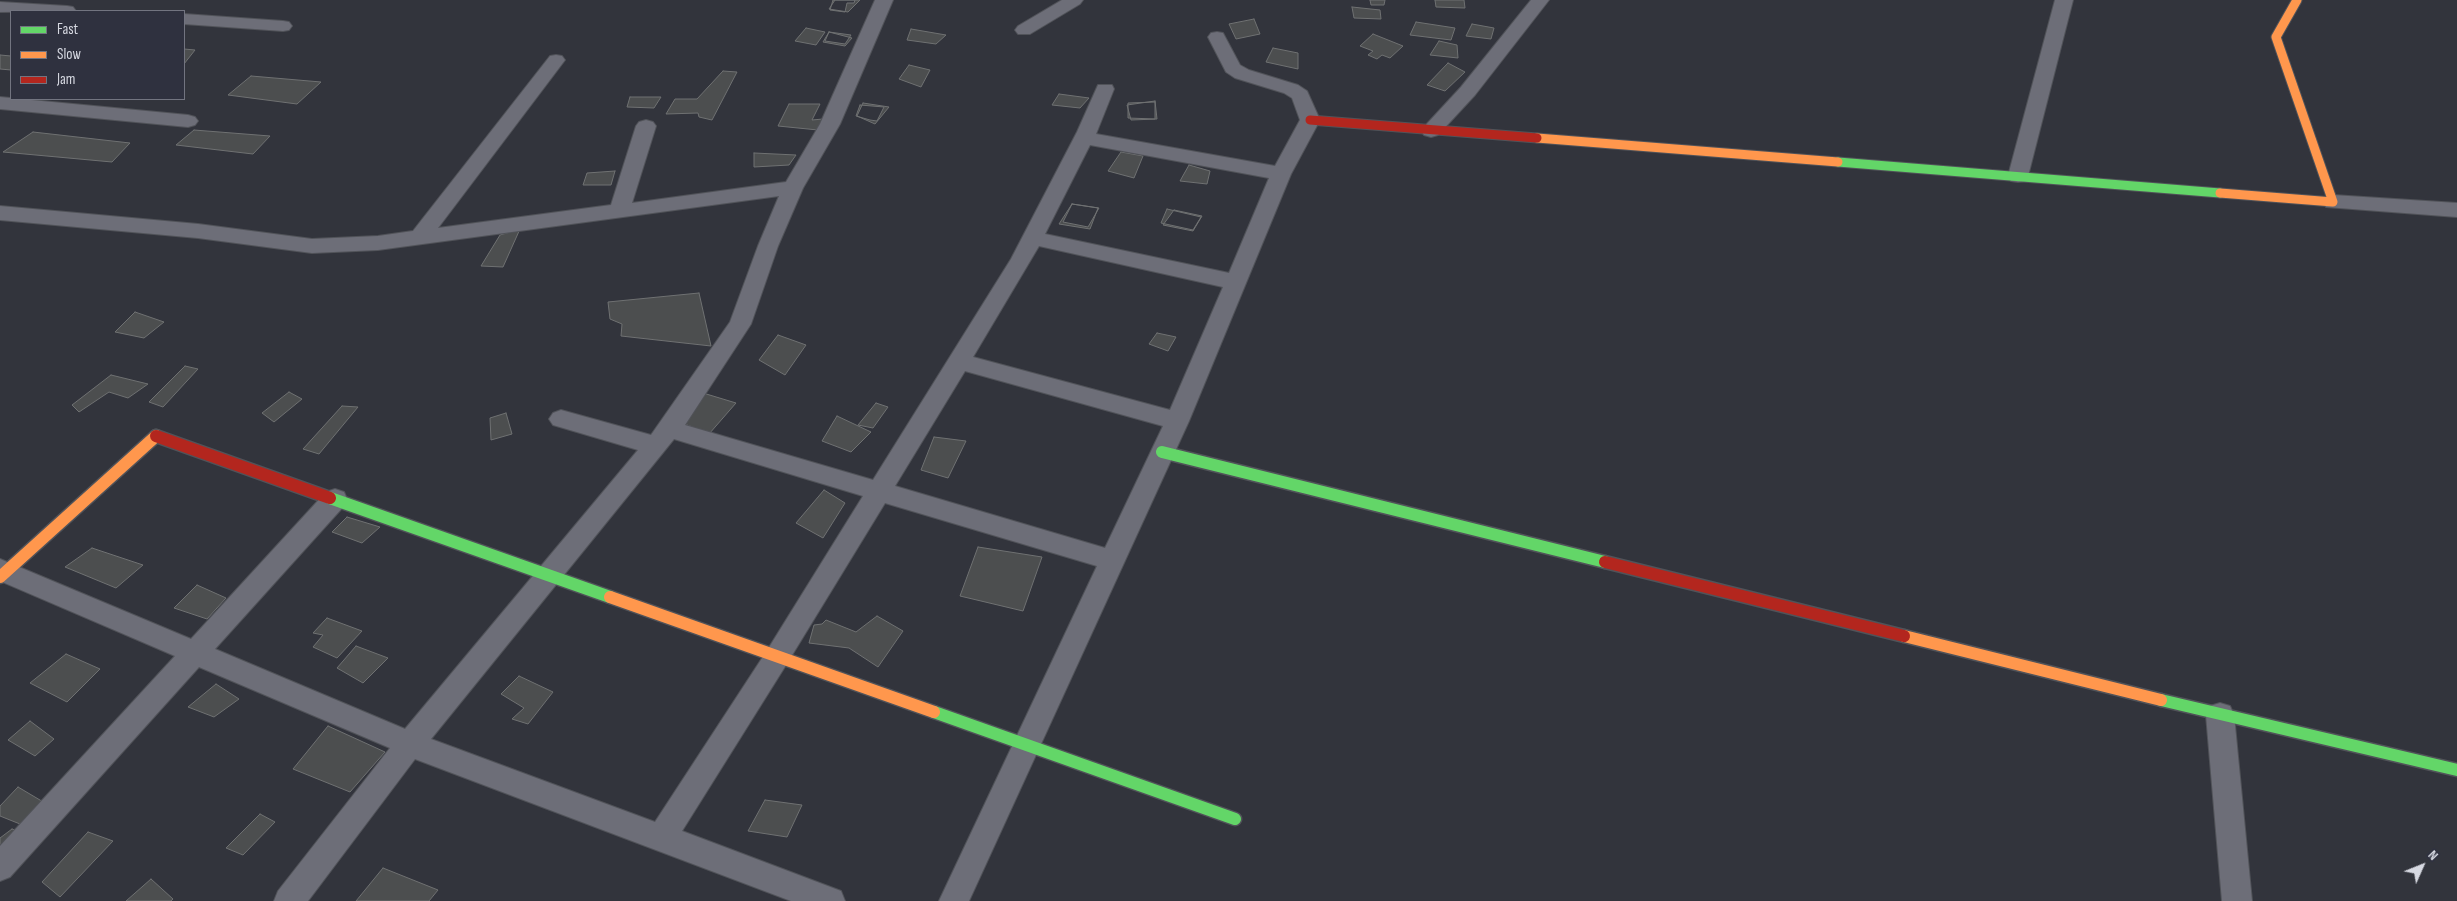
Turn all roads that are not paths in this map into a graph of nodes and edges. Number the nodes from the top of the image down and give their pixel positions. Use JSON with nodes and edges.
{"nodes":[{"id":1,"x":884,"y":0,"type":"edge"},
{"id":2,"x":1074,"y":0,"type":"edge"},
{"id":3,"x":1540,"y":0,"type":"edge"},
{"id":4,"x":2064,"y":0,"type":"edge"},
{"id":5,"x":2297,"y":0,"type":"edge"},
{"id":6,"x":0,"y":6,"type":"edge"},
{"id":7,"x":54,"y":10,"type":"edge"},
{"id":8,"x":185,"y":20,"type":"edge"},
{"id":9,"x":283,"y":26,"type":"dead end"},
{"id":10,"x":1024,"y":30,"type":"dead end"},
{"id":11,"x":1217,"y":37,"type":"dead end"},
{"id":12,"x":556,"y":60,"type":"dead end"},
{"id":13,"x":1105,"y":89,"type":"dead end"},
{"id":14,"x":0,"y":103,"type":"edge"},
{"id":15,"x":1310,"y":120,"type":"junction"},
{"id":16,"x":188,"y":121,"type":"dead end"},
{"id":17,"x":646,"y":126,"type":"dead end"},
{"id":18,"x":1431,"y":131,"type":"junction"},
{"id":19,"x":1084,"y":138,"type":"junction"},
{"id":20,"x":1281,"y":174,"type":"junction"},
{"id":21,"x":2018,"y":176,"type":"junction"},
{"id":22,"x":793,"y":188,"type":"junction"},
{"id":23,"x":2333,"y":202,"type":"junction"},
{"id":24,"x":2457,"y":210,"type":"edge"},
{"id":25,"x":619,"y":211,"type":"junction"},
{"id":26,"x":0,"y":213,"type":"edge"},
{"id":27,"x":419,"y":238,"type":"junction"},
{"id":28,"x":1033,"y":238,"type":"junction"},
{"id":29,"x":1235,"y":282,"type":"junction"},
{"id":30,"x":959,"y":361,"type":"junction"},
{"id":31,"x":561,"y":418,"type":"dead end"},
{"id":32,"x":1177,"y":421,"type":"junction"},
{"id":33,"x":662,"y":437,"type":"junction"},
{"id":34,"x":1162,"y":452,"type":"junction"},
{"id":35,"x":878,"y":492,"type":"junction"},
{"id":36,"x":335,"y":499,"type":"junction"},
{"id":37,"x":1112,"y":560,"type":"junction"},
{"id":38,"x":2,"y":573,"type":"edge"},
{"id":39,"x":548,"y":576,"type":"junction"},
{"id":40,"x":194,"y":652,"type":"junction"},
{"id":41,"x":777,"y":657,"type":"junction"},
{"id":42,"x":2220,"y":714,"type":"junction"},
{"id":43,"x":410,"y":744,"type":"junction"},
{"id":44,"x":1026,"y":746,"type":"junction"},
{"id":45,"x":2457,"y":770,"type":"edge"},
{"id":46,"x":1235,"y":819,"type":"dead end"},
{"id":47,"x":661,"y":838,"type":"junction"},
{"id":48,"x":0,"y":867,"type":"edge"},
{"id":49,"x":289,"y":901,"type":"edge"},
{"id":50,"x":830,"y":901,"type":"edge"},
{"id":51,"x":954,"y":901,"type":"edge"},
{"id":52,"x":2237,"y":901,"type":"edge"}],
"edges":[{"from":1,"to":22,"type":"street"},
{"from":2,"to":10,"type":"street"},
{"from":3,"to":18,"type":"street"},
{"from":4,"to":21,"type":"street"},
{"from":5,"to":23,"type":"street"},
{"from":6,"to":7,"type":"street"},
{"from":8,"to":9,"type":"street"},
{"from":11,"to":15,"type":"street"},
{"from":12,"to":27,"type":"street"},
{"from":13,"to":19,"type":"street"},
{"from":14,"to":16,"type":"street"},
{"from":15,"to":18,"type":"street"},
{"from":15,"to":20,"type":"street"},
{"from":17,"to":25,"type":"street"},
{"from":18,"to":21,"type":"street"},
{"from":19,"to":20,"type":"street"},
{"from":19,"to":28,"type":"street"},
{"from":20,"to":29,"type":"street"},
{"from":21,"to":23,"type":"street"},
{"from":22,"to":25,"type":"street"},
{"from":22,"to":33,"type":"street"},
{"from":23,"to":24,"type":"street"},
{"from":25,"to":27,"type":"street"},
{"from":26,"to":27,"type":"street"},
{"from":28,"to":29,"type":"street"},
{"from":28,"to":30,"type":"street"},
{"from":29,"to":32,"type":"street"},
{"from":30,"to":32,"type":"street"},
{"from":30,"to":35,"type":"street"},
{"from":31,"to":33,"type":"street"},
{"from":32,"to":34,"type":"street"},
{"from":33,"to":35,"type":"street"},
{"from":33,"to":39,"type":"street"},
{"from":34,"to":37,"type":"street"},
{"from":34,"to":42,"type":"street"},
{"from":35,"to":37,"type":"street"},
{"from":35,"to":41,"type":"street"},
{"from":36,"to":38,"type":"street"},
{"from":36,"to":39,"type":"street"},
{"from":36,"to":40,"type":"street"},
{"from":37,"to":44,"type":"street"},
{"from":38,"to":40,"type":"street"},
{"from":39,"to":41,"type":"street"},
{"from":39,"to":43,"type":"street"},
{"from":40,"to":43,"type":"street"},
{"from":40,"to":48,"type":"street"},
{"from":41,"to":44,"type":"street"},
{"from":41,"to":47,"type":"street"},
{"from":42,"to":45,"type":"street"},
{"from":42,"to":52,"type":"street"},
{"from":43,"to":47,"type":"street"},
{"from":43,"to":49,"type":"street"},
{"from":44,"to":46,"type":"street"},
{"from":44,"to":51,"type":"street"},
{"from":47,"to":50,"type":"street"}]}
